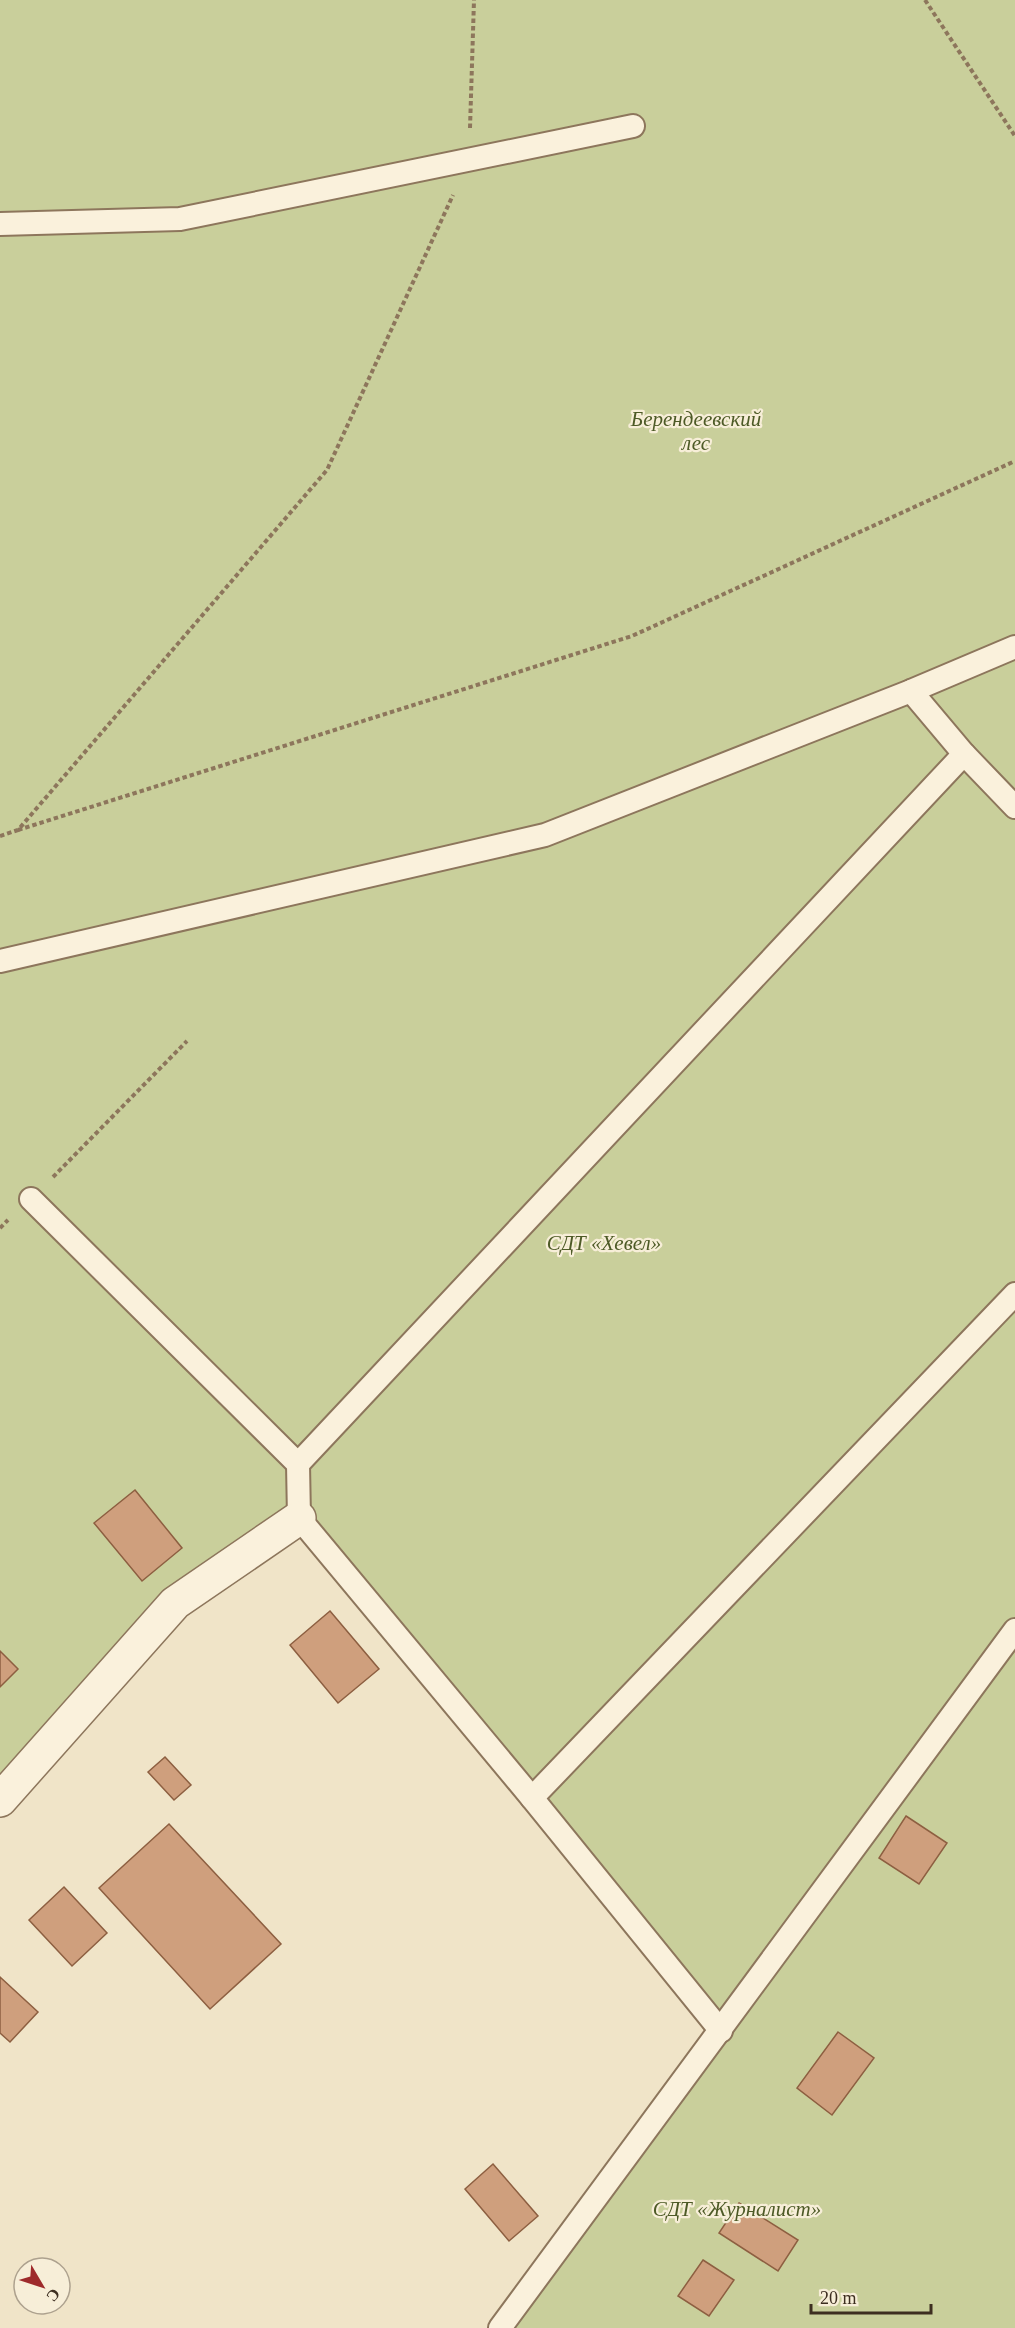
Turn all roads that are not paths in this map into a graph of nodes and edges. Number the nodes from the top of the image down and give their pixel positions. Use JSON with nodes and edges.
{"nodes":[{"id":1,"x":633,"y":126,"type":"dead end"},
{"id":2,"x":0,"y":224,"type":"edge"},
{"id":3,"x":1015,"y":647,"type":"edge"},
{"id":4,"x":911,"y":691,"type":"junction"},
{"id":5,"x":964,"y":754,"type":"junction"},
{"id":6,"x":1015,"y":807,"type":"edge"},
{"id":7,"x":0,"y":961,"type":"edge"},
{"id":8,"x":31,"y":1199,"type":"road end"},
{"id":9,"x":1015,"y":1294,"type":"edge"},
{"id":10,"x":298,"y":1464,"type":"junction"},
{"id":11,"x":299,"y":1518,"type":"junction"},
{"id":12,"x":1015,"y":1630,"type":"edge"},
{"id":13,"x":532,"y":1798,"type":"junction"},
{"id":14,"x":0,"y":1800,"type":"edge"},
{"id":15,"x":721,"y":2031,"type":"junction"},
{"id":16,"x":500,"y":2328,"type":"edge"}],
"edges":[{"from":1,"to":2,"type":"lane"},
{"from":3,"to":4,"type":"lane"},
{"from":4,"to":5,"type":"lane"},
{"from":4,"to":7,"type":"lane"},
{"from":5,"to":6,"type":"lane"},
{"from":5,"to":10,"type":"lane"},
{"from":8,"to":10,"type":"lane"},
{"from":9,"to":13,"type":"lane"},
{"from":10,"to":11,"type":"lane"},
{"from":11,"to":13,"type":"lane"},
{"from":11,"to":14,"type":"street"},
{"from":12,"to":15,"type":"lane"},
{"from":13,"to":15,"type":"lane"},
{"from":15,"to":16,"type":"lane"}]}
